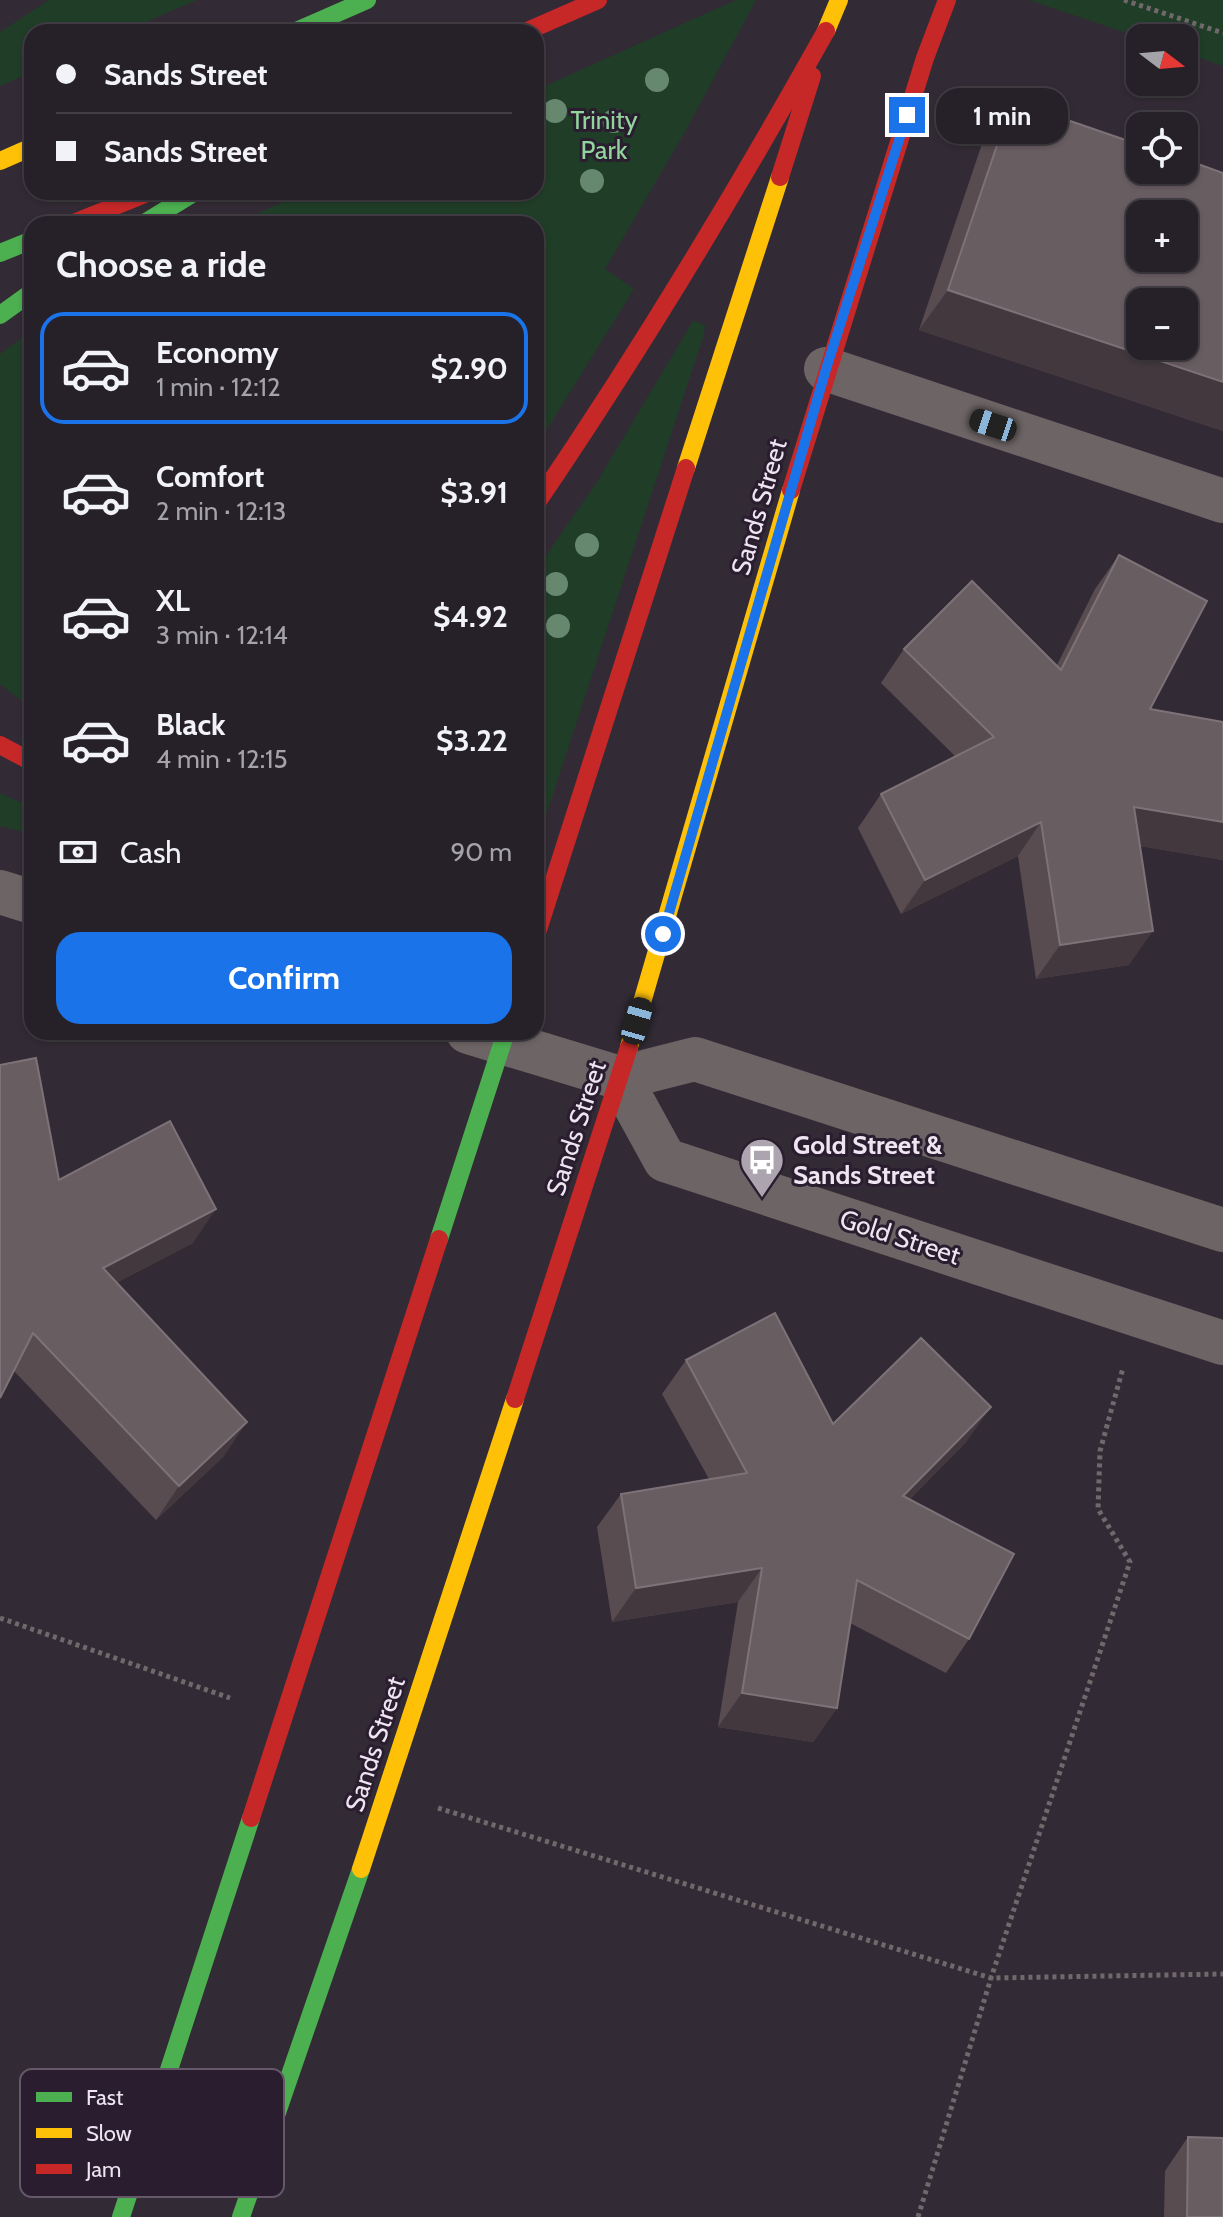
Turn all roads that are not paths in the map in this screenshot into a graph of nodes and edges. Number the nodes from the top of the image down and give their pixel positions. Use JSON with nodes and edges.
{"nodes":[{"id":1,"x":367,"y":0,"type":"edge"},
{"id":2,"x":598,"y":0,"type":"edge"},
{"id":3,"x":839,"y":0,"type":"edge"},
{"id":4,"x":947,"y":0,"type":"edge"},
{"id":5,"x":312,"y":24,"type":"edge"},
{"id":6,"x":543,"y":24,"type":"edge"},
{"id":7,"x":826,"y":31,"type":"junction"},
{"id":8,"x":24,"y":150,"type":"edge"},
{"id":9,"x":0,"y":161,"type":"edge"},
{"id":10,"x":130,"y":200,"type":"edge"},
{"id":11,"x":182,"y":200,"type":"edge"},
{"id":12,"x":91,"y":216,"type":"edge"},
{"id":13,"x":156,"y":216,"type":"edge"},
{"id":14,"x":24,"y":243,"type":"edge"},
{"id":15,"x":0,"y":253,"type":"edge"},
{"id":16,"x":24,"y":298,"type":"edge"},
{"id":17,"x":0,"y":315,"type":"edge"},
{"id":18,"x":826,"y":369,"type":"junction"},
{"id":19,"x":544,"y":492,"type":"edge"},
{"id":20,"x":1223,"y":501,"type":"edge"},
{"id":21,"x":0,"y":745,"type":"edge"},
{"id":22,"x":24,"y":758,"type":"edge"},
{"id":23,"x":0,"y":892,"type":"edge"},
{"id":24,"x":24,"y":900,"type":"edge"},
{"id":25,"x":544,"y":911,"type":"edge"},
{"id":26,"x":491,"y":1040,"type":"edge"},
{"id":27,"x":504,"y":1040,"type":"edge"},
{"id":28,"x":620,"y":1078,"type":"junction"},
{"id":29,"x":1223,"y":1230,"type":"edge"},
{"id":30,"x":1223,"y":1343,"type":"edge"},
{"id":31,"x":169,"y":2069,"type":"edge"},
{"id":32,"x":284,"y":2092,"type":"edge"},
{"id":33,"x":128,"y":2197,"type":"edge"},
{"id":34,"x":248,"y":2197,"type":"edge"},
{"id":35,"x":121,"y":2217,"type":"edge"},
{"id":36,"x":241,"y":2217,"type":"edge"}],
"edges":[{"from":1,"to":5,"type":"main road"},
{"from":2,"to":6,"type":"main road"},
{"from":3,"to":7,"type":"main road"},
{"from":4,"to":18,"type":"main road","name":"Sands Street"},
{"from":7,"to":19,"type":"main road"},
{"from":7,"to":25,"type":"main road"},
{"from":8,"to":9,"type":"main road"},
{"from":10,"to":12,"type":"main road"},
{"from":11,"to":13,"type":"main road"},
{"from":14,"to":15,"type":"main road"},
{"from":16,"to":17,"type":"main road"},
{"from":18,"to":20,"type":"street"},
{"from":18,"to":28,"type":"main road","name":"Sands Street"},
{"from":21,"to":22,"type":"main road"},
{"from":23,"to":24,"type":"street"},
{"from":26,"to":31,"type":"main road"},
{"from":27,"to":28,"type":"street"},
{"from":28,"to":29,"type":"street"},
{"from":28,"to":30,"type":"street","name":"Gold Street"},
{"from":28,"to":32,"type":"main road","name":"Sands Street"},
{"from":33,"to":35,"type":"main road"},
{"from":34,"to":36,"type":"main road","name":"Sands Street"}]}
